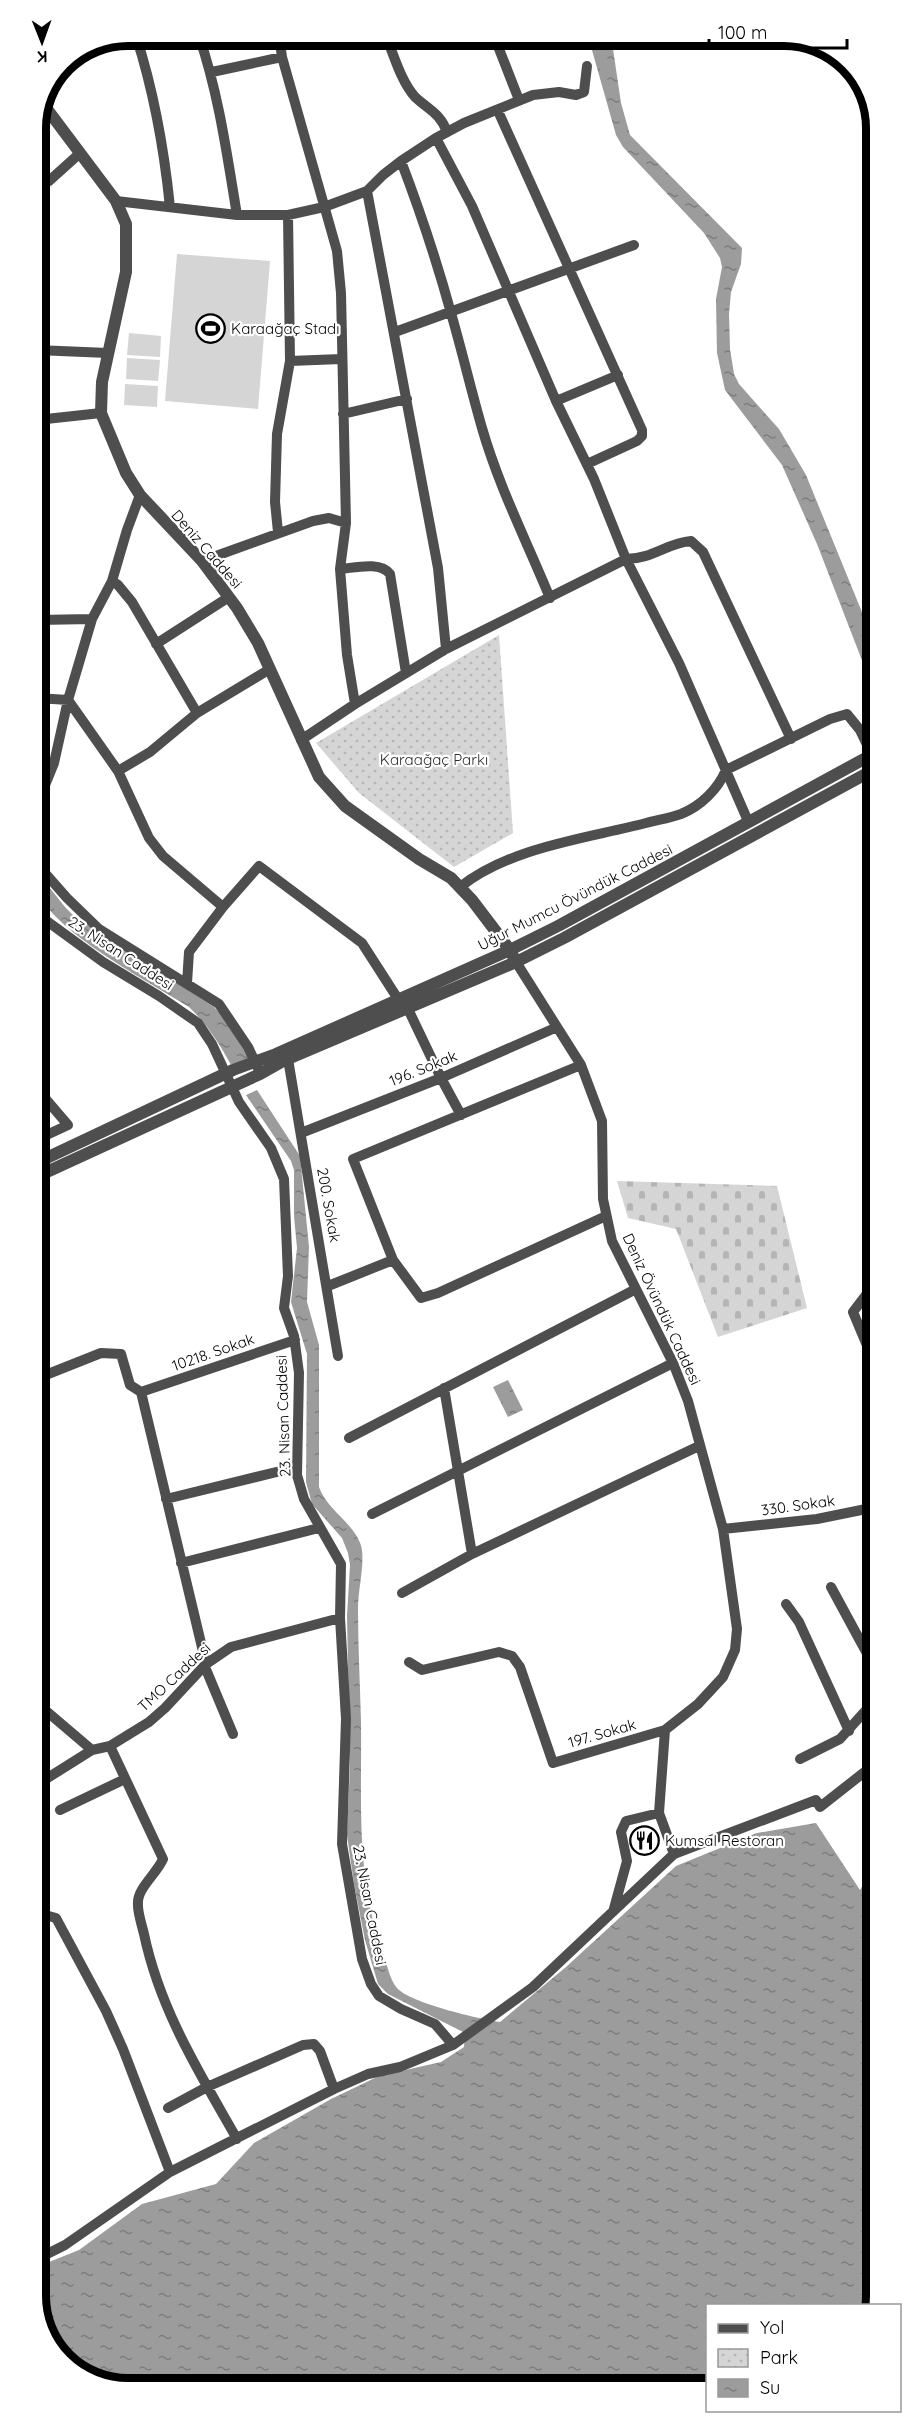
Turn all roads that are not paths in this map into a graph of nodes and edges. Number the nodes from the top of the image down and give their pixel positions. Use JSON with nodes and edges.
{"nodes":[{"id":1,"x":139,"y":46,"type":"edge"},
{"id":2,"x":203,"y":46,"type":"edge"},
{"id":3,"x":280,"y":46,"type":"edge"},
{"id":4,"x":390,"y":46,"type":"edge"},
{"id":5,"x":498,"y":47,"type":"edge"},
{"id":6,"x":282,"y":57,"type":"junction"},
{"id":7,"x":587,"y":66,"type":"dead end"},
{"id":8,"x":212,"y":72,"type":"junction"},
{"id":9,"x":519,"y":100,"type":"junction"},
{"id":10,"x":49,"y":111,"type":"edge"},
{"id":11,"x":498,"y":111,"type":"junction"},
{"id":12,"x":447,"y":132,"type":"junction"},
{"id":13,"x":436,"y":138,"type":"junction"},
{"id":14,"x":79,"y":154,"type":"junction"},
{"id":15,"x":401,"y":161,"type":"junction"},
{"id":16,"x":47,"y":182,"type":"edge"},
{"id":17,"x":367,"y":191,"type":"junction"},
{"id":18,"x":116,"y":201,"type":"junction"},
{"id":19,"x":170,"y":207,"type":"junction"},
{"id":20,"x":324,"y":207,"type":"junction"},
{"id":21,"x":237,"y":215,"type":"junction"},
{"id":22,"x":288,"y":216,"type":"junction"},
{"id":23,"x":634,"y":245,"type":"dead end"},
{"id":24,"x":569,"y":269,"type":"junction"},
{"id":25,"x":509,"y":292,"type":"junction"},
{"id":26,"x":451,"y":312,"type":"junction"},
{"id":27,"x":395,"y":332,"type":"junction"},
{"id":28,"x":47,"y":350,"type":"edge"},
{"id":29,"x":108,"y":353,"type":"junction"},
{"id":30,"x":342,"y":359,"type":"junction"},
{"id":31,"x":290,"y":361,"type":"junction"},
{"id":32,"x":618,"y":375,"type":"junction"},
{"id":33,"x":407,"y":399,"type":"junction"},
{"id":34,"x":556,"y":401,"type":"junction"},
{"id":35,"x":101,"y":413,"type":"junction"},
{"id":36,"x":344,"y":414,"type":"junction"},
{"id":37,"x":47,"y":419,"type":"edge"},
{"id":38,"x":587,"y":465,"type":"junction"},
{"id":39,"x":140,"y":495,"type":"junction"},
{"id":40,"x":346,"y":523,"type":"junction"},
{"id":41,"x":278,"y":532,"type":"junction"},
{"id":42,"x":626,"y":559,"type":"junction"},
{"id":43,"x":202,"y":561,"type":"junction"},
{"id":44,"x":340,"y":569,"type":"junction"},
{"id":45,"x":112,"y":581,"type":"junction"},
{"id":46,"x":229,"y":597,"type":"junction"},
{"id":47,"x":550,"y":598,"type":"junction"},
{"id":48,"x":92,"y":619,"type":"junction"},
{"id":49,"x":47,"y":620,"type":"edge"},
{"id":50,"x":156,"y":644,"type":"junction"},
{"id":51,"x":446,"y":648,"type":"junction"},
{"id":52,"x":270,"y":669,"type":"junction"},
{"id":53,"x":406,"y":673,"type":"junction"},
{"id":54,"x":47,"y":699,"type":"edge"},
{"id":55,"x":68,"y":700,"type":"junction"},
{"id":56,"x":355,"y":704,"type":"junction"},
{"id":57,"x":197,"y":713,"type":"junction"},
{"id":58,"x":301,"y":740,"type":"junction"},
{"id":59,"x":791,"y":740,"type":"junction"},
{"id":60,"x":866,"y":741,"type":"edge"},
{"id":61,"x":866,"y":758,"type":"edge"},
{"id":62,"x":726,"y":770,"type":"junction"},
{"id":63,"x":118,"y":771,"type":"junction"},
{"id":64,"x":866,"y":774,"type":"edge"},
{"id":65,"x":47,"y":781,"type":"edge"},
{"id":66,"x":748,"y":821,"type":"junction"},
{"id":67,"x":47,"y":875,"type":"edge"},
{"id":68,"x":460,"y":887,"type":"junction"},
{"id":69,"x":223,"y":907,"type":"junction"},
{"id":70,"x":47,"y":922,"type":"edge"},
{"id":71,"x":510,"y":950,"type":"junction"},
{"id":72,"x":516,"y":962,"type":"junction"},
{"id":73,"x":187,"y":982,"type":"junction"},
{"id":74,"x":398,"y":999,"type":"junction"},
{"id":75,"x":408,"y":1009,"type":"junction"},
{"id":76,"x":555,"y":1028,"type":"junction"},
{"id":77,"x":288,"y":1059,"type":"junction"},
{"id":78,"x":251,"y":1063,"type":"junction"},
{"id":79,"x":581,"y":1065,"type":"junction"},
{"id":80,"x":230,"y":1072,"type":"junction"},
{"id":81,"x":256,"y":1075,"type":"junction"},
{"id":82,"x":441,"y":1078,"type":"junction"},
{"id":83,"x":235,"y":1084,"type":"junction"},
{"id":84,"x":47,"y":1100,"type":"edge"},
{"id":85,"x":461,"y":1115,"type":"junction"},
{"id":86,"x":301,"y":1133,"type":"junction"},
{"id":87,"x":47,"y":1135,"type":"edge"},
{"id":88,"x":47,"y":1158,"type":"edge"},
{"id":89,"x":47,"y":1172,"type":"edge"},
{"id":90,"x":606,"y":1216,"type":"junction"},
{"id":91,"x":393,"y":1260,"type":"junction"},
{"id":92,"x":328,"y":1286,"type":"junction"},
{"id":93,"x":636,"y":1289,"type":"junction"},
{"id":94,"x":866,"y":1295,"type":"edge"},
{"id":95,"x":295,"y":1340,"type":"junction"},
{"id":96,"x":866,"y":1343,"type":"edge"},
{"id":97,"x":338,"y":1356,"type":"dead end"},
{"id":98,"x":674,"y":1363,"type":"junction"},
{"id":99,"x":46,"y":1375,"type":"edge"},
{"id":100,"x":444,"y":1388,"type":"junction"},
{"id":101,"x":141,"y":1392,"type":"junction"},
{"id":102,"x":349,"y":1438,"type":"dead end"},
{"id":103,"x":699,"y":1446,"type":"junction"},
{"id":104,"x":297,"y":1467,"type":"junction"},
{"id":105,"x":457,"y":1472,"type":"junction"},
{"id":106,"x":166,"y":1499,"type":"junction"},
{"id":107,"x":866,"y":1509,"type":"edge"},
{"id":108,"x":372,"y":1514,"type":"dead end"},
{"id":109,"x":319,"y":1528,"type":"junction"},
{"id":110,"x":723,"y":1529,"type":"junction"},
{"id":111,"x":472,"y":1554,"type":"junction"},
{"id":112,"x":181,"y":1563,"type":"junction"},
{"id":113,"x":831,"y":1587,"type":"dead end"},
{"id":114,"x":402,"y":1593,"type":"dead end"},
{"id":115,"x":786,"y":1604,"type":"dead end"},
{"id":116,"x":340,"y":1618,"type":"junction"},
{"id":117,"x":735,"y":1650,"type":"joint"},
{"id":118,"x":866,"y":1652,"type":"edge"},
{"id":119,"x":409,"y":1662,"type":"dead end"},
{"id":120,"x":206,"y":1665,"type":"junction"},
{"id":121,"x":46,"y":1711,"type":"edge"},
{"id":122,"x":866,"y":1711,"type":"edge"},
{"id":123,"x":665,"y":1730,"type":"junction"},
{"id":124,"x":849,"y":1731,"type":"junction"},
{"id":125,"x":233,"y":1734,"type":"dead end"},
{"id":126,"x":110,"y":1746,"type":"junction"},
{"id":127,"x":92,"y":1750,"type":"junction"},
{"id":128,"x":800,"y":1759,"type":"dead end"},
{"id":129,"x":866,"y":1771,"type":"edge"},
{"id":130,"x":46,"y":1779,"type":"edge"},
{"id":131,"x":125,"y":1779,"type":"junction"},
{"id":132,"x":60,"y":1810,"type":"dead end"},
{"id":133,"x":658,"y":1813,"type":"junction"},
{"id":134,"x":674,"y":1854,"type":"junction"},
{"id":135,"x":613,"y":1914,"type":"junction"},
{"id":136,"x":46,"y":1915,"type":"edge"},
{"id":137,"x":453,"y":2045,"type":"junction"},
{"id":138,"x":207,"y":2086,"type":"junction"},
{"id":139,"x":334,"y":2090,"type":"junction"},
{"id":140,"x":168,"y":2108,"type":"dead end"},
{"id":141,"x":237,"y":2139,"type":"junction"},
{"id":142,"x":170,"y":2172,"type":"junction"},
{"id":143,"x":46,"y":2254,"type":"edge"}],
"edges":[{"from":1,"to":19,"type":"street"},
{"from":2,"to":8,"type":"street"},
{"from":3,"to":6,"type":"street"},
{"from":4,"to":12,"type":"street"},
{"from":5,"to":9,"type":"street"},
{"from":6,"to":8,"type":"street"},
{"from":6,"to":20,"type":"street"},
{"from":7,"to":9,"type":"street"},
{"from":8,"to":21,"type":"street"},
{"from":9,"to":11,"type":"street"},
{"from":10,"to":14,"type":"street","name":"Deniz Caddesi"},
{"from":11,"to":12,"type":"street"},
{"from":11,"to":24,"type":"street"},
{"from":12,"to":13,"type":"street"},
{"from":13,"to":15,"type":"street"},
{"from":13,"to":25,"type":"street"},
{"from":14,"to":16,"type":"street"},
{"from":14,"to":18,"type":"street","name":"Deniz Caddesi"},
{"from":15,"to":17,"type":"street"},
{"from":15,"to":26,"type":"street"},
{"from":17,"to":20,"type":"street"},
{"from":17,"to":27,"type":"street"},
{"from":18,"to":19,"type":"street"},
{"from":18,"to":29,"type":"street","name":"Deniz Caddesi"},
{"from":19,"to":21,"type":"street"},
{"from":20,"to":22,"type":"street"},
{"from":20,"to":30,"type":"street"},
{"from":21,"to":22,"type":"street"},
{"from":22,"to":31,"type":"street"},
{"from":23,"to":24,"type":"street"},
{"from":24,"to":25,"type":"street"},
{"from":24,"to":32,"type":"street"},
{"from":25,"to":26,"type":"street"},
{"from":25,"to":34,"type":"street"},
{"from":26,"to":27,"type":"street"},
{"from":26,"to":47,"type":"street"},
{"from":27,"to":33,"type":"street"},
{"from":28,"to":29,"type":"street"},
{"from":29,"to":35,"type":"street","name":"Deniz Caddesi"},
{"from":30,"to":31,"type":"street"},
{"from":30,"to":36,"type":"street"},
{"from":31,"to":41,"type":"street"},
{"from":32,"to":34,"type":"street"},
{"from":32,"to":38,"type":"street"},
{"from":33,"to":36,"type":"street"},
{"from":33,"to":51,"type":"street"},
{"from":34,"to":38,"type":"street"},
{"from":35,"to":37,"type":"street"},
{"from":35,"to":39,"type":"street","name":"Deniz Caddesi"},
{"from":36,"to":40,"type":"street"},
{"from":38,"to":42,"type":"street"},
{"from":39,"to":43,"type":"street","name":"Deniz Caddesi"},
{"from":39,"to":45,"type":"street"},
{"from":40,"to":41,"type":"street"},
{"from":40,"to":44,"type":"street"},
{"from":41,"to":43,"type":"street"},
{"from":42,"to":47,"type":"street"},
{"from":42,"to":59,"type":"street"},
{"from":42,"to":62,"type":"street"},
{"from":43,"to":46,"type":"street","name":"Deniz Caddesi"},
{"from":44,"to":53,"type":"street"},
{"from":44,"to":56,"type":"street"},
{"from":45,"to":48,"type":"street"},
{"from":45,"to":50,"type":"street"},
{"from":46,"to":50,"type":"street"},
{"from":46,"to":52,"type":"street","name":"Deniz Caddesi"},
{"from":47,"to":51,"type":"street"},
{"from":48,"to":49,"type":"street"},
{"from":48,"to":55,"type":"street"},
{"from":50,"to":57,"type":"street"},
{"from":51,"to":53,"type":"street"},
{"from":52,"to":57,"type":"street"},
{"from":52,"to":58,"type":"street","name":"Deniz Caddesi"},
{"from":53,"to":56,"type":"street"},
{"from":54,"to":55,"type":"street"},
{"from":55,"to":63,"type":"street"},
{"from":55,"to":65,"type":"street"},
{"from":56,"to":58,"type":"street"},
{"from":57,"to":63,"type":"street"},
{"from":58,"to":68,"type":"street","name":"Deniz Caddesi"},
{"from":59,"to":60,"type":"street"},
{"from":59,"to":62,"type":"street"},
{"from":61,"to":66,"type":"street","name":"Uğur Mumcu Övündük Caddesi"},
{"from":62,"to":66,"type":"street"},
{"from":62,"to":68,"type":"street"},
{"from":63,"to":69,"type":"street"},
{"from":64,"to":72,"type":"street","name":"Uğur Mumcu Övündük Caddesi"},
{"from":66,"to":71,"type":"street","name":"Uğur Mumcu Övündük Caddesi"},
{"from":67,"to":73,"type":"street"},
{"from":68,"to":71,"type":"street","name":"Deniz Caddesi"},
{"from":69,"to":73,"type":"street"},
{"from":69,"to":74,"type":"street"},
{"from":70,"to":80,"type":"street","name":"23. Nisan Caddesi"},
{"from":71,"to":72,"type":"street","name":"Deniz Caddesi"},
{"from":71,"to":74,"type":"street","name":"Uğur Mumcu Övündük Caddesi"},
{"from":72,"to":75,"type":"street","name":"Uğur Mumcu Övündük Caddesi"},
{"from":72,"to":76,"type":"street","name":"Deniz Övündük Caddesi"},
{"from":73,"to":78,"type":"street"},
{"from":74,"to":78,"type":"street","name":"Uğur Mumcu Övündük Caddesi"},
{"from":75,"to":77,"type":"street","name":"Uğur Mumcu Övündük Caddesi"},
{"from":75,"to":82,"type":"street"},
{"from":76,"to":79,"type":"street","name":"Deniz Övündük Caddesi"},
{"from":76,"to":82,"type":"street","name":"196. Sokak"},
{"from":77,"to":81,"type":"street","name":"Uğur Mumcu Övündük Caddesi"},
{"from":77,"to":86,"type":"street","name":"200. Sokak"},
{"from":78,"to":80,"type":"street","name":"Uğur Mumcu Övündük Caddesi"},
{"from":78,"to":81,"type":"street"},
{"from":79,"to":85,"type":"street"},
{"from":79,"to":90,"type":"street","name":"Deniz Övündük Caddesi"},
{"from":80,"to":83,"type":"street","name":"23. Nisan Caddesi"},
{"from":80,"to":88,"type":"street"},
{"from":81,"to":83,"type":"street","name":"Uğur Mumcu Övündük Caddesi"},
{"from":82,"to":85,"type":"street"},
{"from":82,"to":86,"type":"street","name":"196. Sokak"},
{"from":83,"to":89,"type":"street"},
{"from":83,"to":95,"type":"street","name":"23. Nisan Caddesi"},
{"from":84,"to":87,"type":"street"},
{"from":85,"to":91,"type":"street"},
{"from":86,"to":92,"type":"street","name":"200. Sokak"},
{"from":90,"to":91,"type":"street"},
{"from":90,"to":93,"type":"street","name":"Deniz Övündük Caddesi"},
{"from":91,"to":92,"type":"street"},
{"from":92,"to":97,"type":"street","name":"200. Sokak"},
{"from":93,"to":98,"type":"street","name":"Deniz Övündük Caddesi"},
{"from":93,"to":100,"type":"street"},
{"from":94,"to":96,"type":"street"},
{"from":95,"to":101,"type":"street","name":"10218. Sokak"},
{"from":95,"to":104,"type":"street","name":"23. Nisan Caddesi"},
{"from":98,"to":103,"type":"street","name":"Deniz Övündük Caddesi"},
{"from":98,"to":105,"type":"street"},
{"from":99,"to":101,"type":"street"},
{"from":100,"to":102,"type":"street"},
{"from":100,"to":105,"type":"street"},
{"from":101,"to":106,"type":"street"},
{"from":103,"to":110,"type":"street","name":"Deniz Övündük Caddesi"},
{"from":103,"to":111,"type":"street"},
{"from":104,"to":106,"type":"street"},
{"from":104,"to":109,"type":"street","name":"23. Nisan Caddesi"},
{"from":105,"to":108,"type":"street"},
{"from":105,"to":111,"type":"street"},
{"from":106,"to":112,"type":"street"},
{"from":107,"to":110,"type":"street","name":"330. Sokak"},
{"from":109,"to":112,"type":"street"},
{"from":109,"to":116,"type":"street","name":"23. Nisan Caddesi"},
{"from":110,"to":117,"type":"street","name":"Deniz Övündük Caddesi"},
{"from":111,"to":114,"type":"street"},
{"from":112,"to":120,"type":"street"},
{"from":113,"to":118,"type":"street"},
{"from":115,"to":124,"type":"street"},
{"from":116,"to":120,"type":"street","name":"TMO Caddesi"},
{"from":116,"to":137,"type":"street","name":"23. Nisan Caddesi"},
{"from":117,"to":123,"type":"street","name":"197. Sokak"},
{"from":119,"to":123,"type":"street","name":"197. Sokak"},
{"from":120,"to":125,"type":"street"},
{"from":120,"to":126,"type":"street","name":"TMO Caddesi"},
{"from":121,"to":127,"type":"street"},
{"from":122,"to":124,"type":"street"},
{"from":123,"to":133,"type":"street"},
{"from":124,"to":128,"type":"street"},
{"from":126,"to":127,"type":"street","name":"TMO Caddesi"},
{"from":126,"to":131,"type":"street"},
{"from":127,"to":130,"type":"street","name":"TMO Caddesi"},
{"from":129,"to":134,"type":"street"},
{"from":131,"to":132,"type":"street"},
{"from":131,"to":138,"type":"street"},
{"from":133,"to":134,"type":"street"},
{"from":133,"to":135,"type":"street"},
{"from":134,"to":135,"type":"street"},
{"from":135,"to":137,"type":"street"},
{"from":136,"to":142,"type":"street"},
{"from":137,"to":139,"type":"street"},
{"from":138,"to":139,"type":"street"},
{"from":138,"to":140,"type":"street"},
{"from":138,"to":141,"type":"street"},
{"from":139,"to":141,"type":"street"},
{"from":141,"to":142,"type":"street"},
{"from":142,"to":143,"type":"street"}]}
